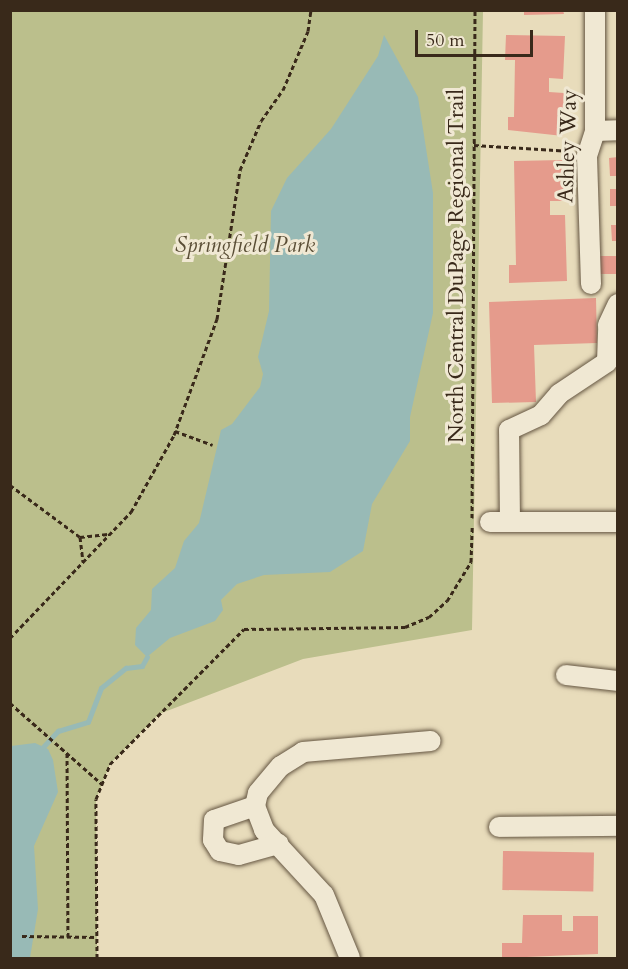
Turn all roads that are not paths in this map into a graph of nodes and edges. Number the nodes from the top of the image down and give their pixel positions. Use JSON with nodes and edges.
{"nodes":[{"id":1,"x":595,"y":10,"type":"edge"},
{"id":2,"x":618,"y":130,"type":"edge"},
{"id":3,"x":595,"y":131,"type":"junction"},
{"id":4,"x":591,"y":284,"type":"dead end"},
{"id":5,"x":618,"y":304,"type":"edge"},
{"id":6,"x":481,"y":522,"type":"road end"},
{"id":7,"x":510,"y":522,"type":"junction"},
{"id":8,"x":618,"y":522,"type":"edge"},
{"id":9,"x":566,"y":675,"type":"dead end"},
{"id":10,"x":618,"y":681,"type":"edge"},
{"id":11,"x":431,"y":741,"type":"dead end"},
{"id":12,"x":255,"y":806,"type":"junction"},
{"id":13,"x":618,"y":826,"type":"edge"},
{"id":14,"x":499,"y":827,"type":"dead end"},
{"id":15,"x":278,"y":844,"type":"junction"},
{"id":16,"x":350,"y":958,"type":"edge"}],
"edges":[{"from":1,"to":3,"type":"street","name":"Ashley Way"},
{"from":2,"to":3,"type":"street"},
{"from":3,"to":4,"type":"street","name":"Ashley Way"},
{"from":5,"to":7,"type":"street"},
{"from":6,"to":7,"type":"street"},
{"from":7,"to":8,"type":"street"},
{"from":9,"to":10,"type":"street"},
{"from":11,"to":12,"type":"street"},
{"from":12,"to":15,"type":"street"},
{"from":12,"to":15,"type":"street"},
{"from":13,"to":14,"type":"street"},
{"from":15,"to":16,"type":"street"}]}
